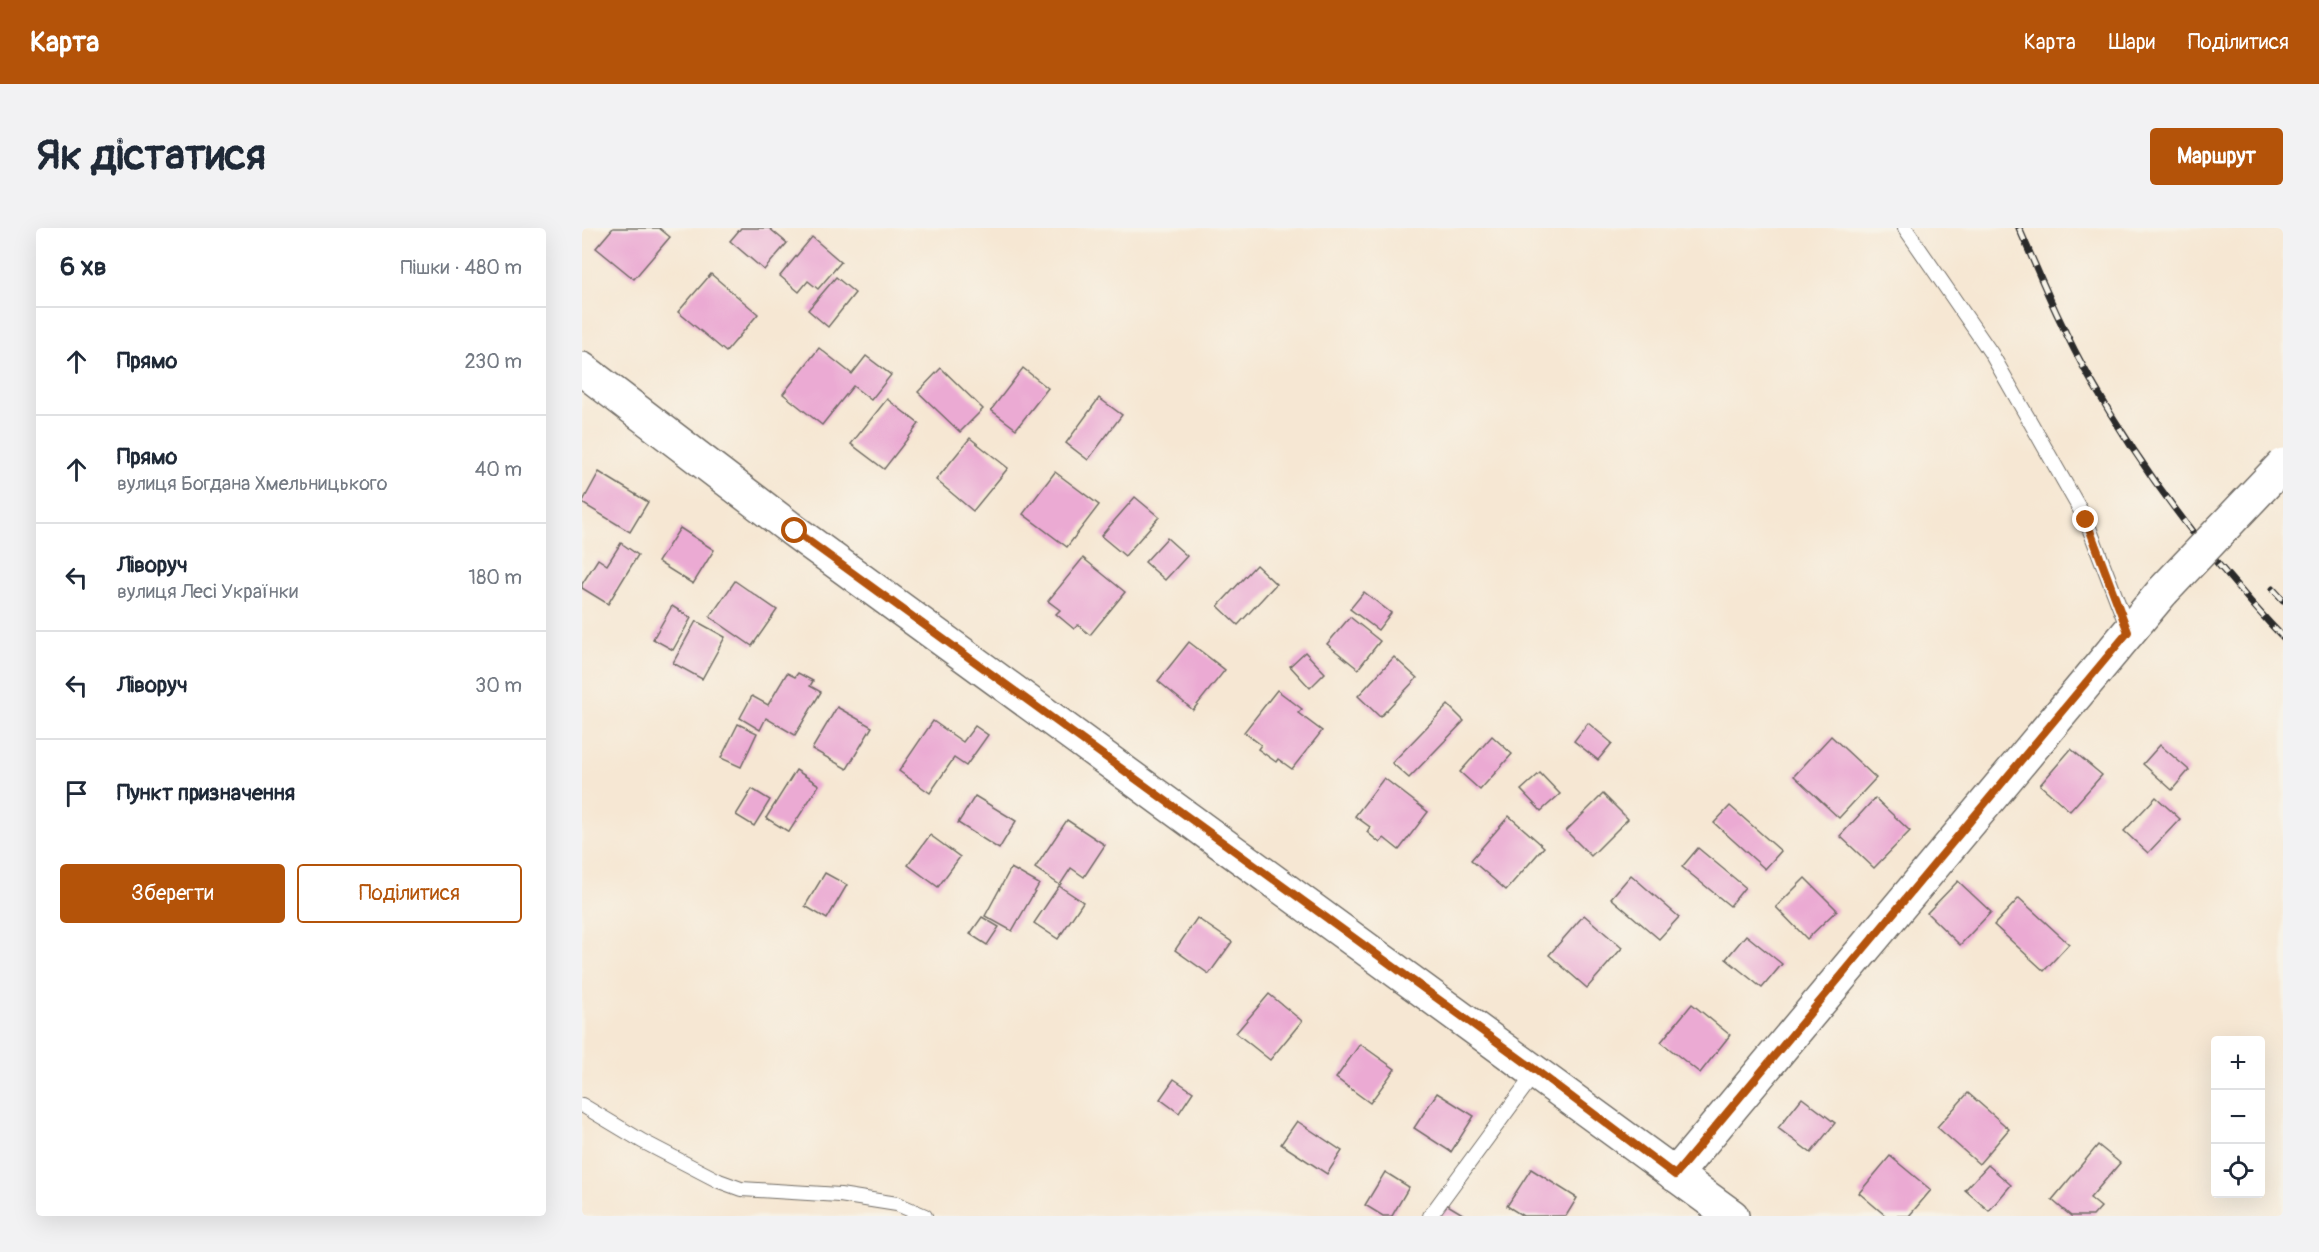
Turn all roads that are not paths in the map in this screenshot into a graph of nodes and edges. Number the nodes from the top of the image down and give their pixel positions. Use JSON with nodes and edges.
{"nodes":[{"id":1,"x":1905,"y":228,"type":"edge"},
{"id":2,"x":582,"y":369,"type":"edge"},
{"id":3,"x":2283,"y":465,"type":"edge"},
{"id":4,"x":2128,"y":632,"type":"junction"},
{"id":5,"x":1537,"y":1071,"type":"junction"},
{"id":6,"x":582,"y":1106,"type":"edge"},
{"id":7,"x":1675,"y":1175,"type":"junction"},
{"id":8,"x":925,"y":1216,"type":"edge"},
{"id":9,"x":1430,"y":1216,"type":"edge"},
{"id":10,"x":1732,"y":1216,"type":"edge"}],
"edges":[{"from":1,"to":4,"type":"lane"},
{"from":2,"to":5,"type":"main road"},
{"from":3,"to":4,"type":"main road","bridge":true},
{"from":4,"to":7,"type":"main road"},
{"from":5,"to":7,"type":"main road"},
{"from":5,"to":9,"type":"lane"},
{"from":6,"to":8,"type":"lane"},
{"from":7,"to":10,"type":"main road"}]}
